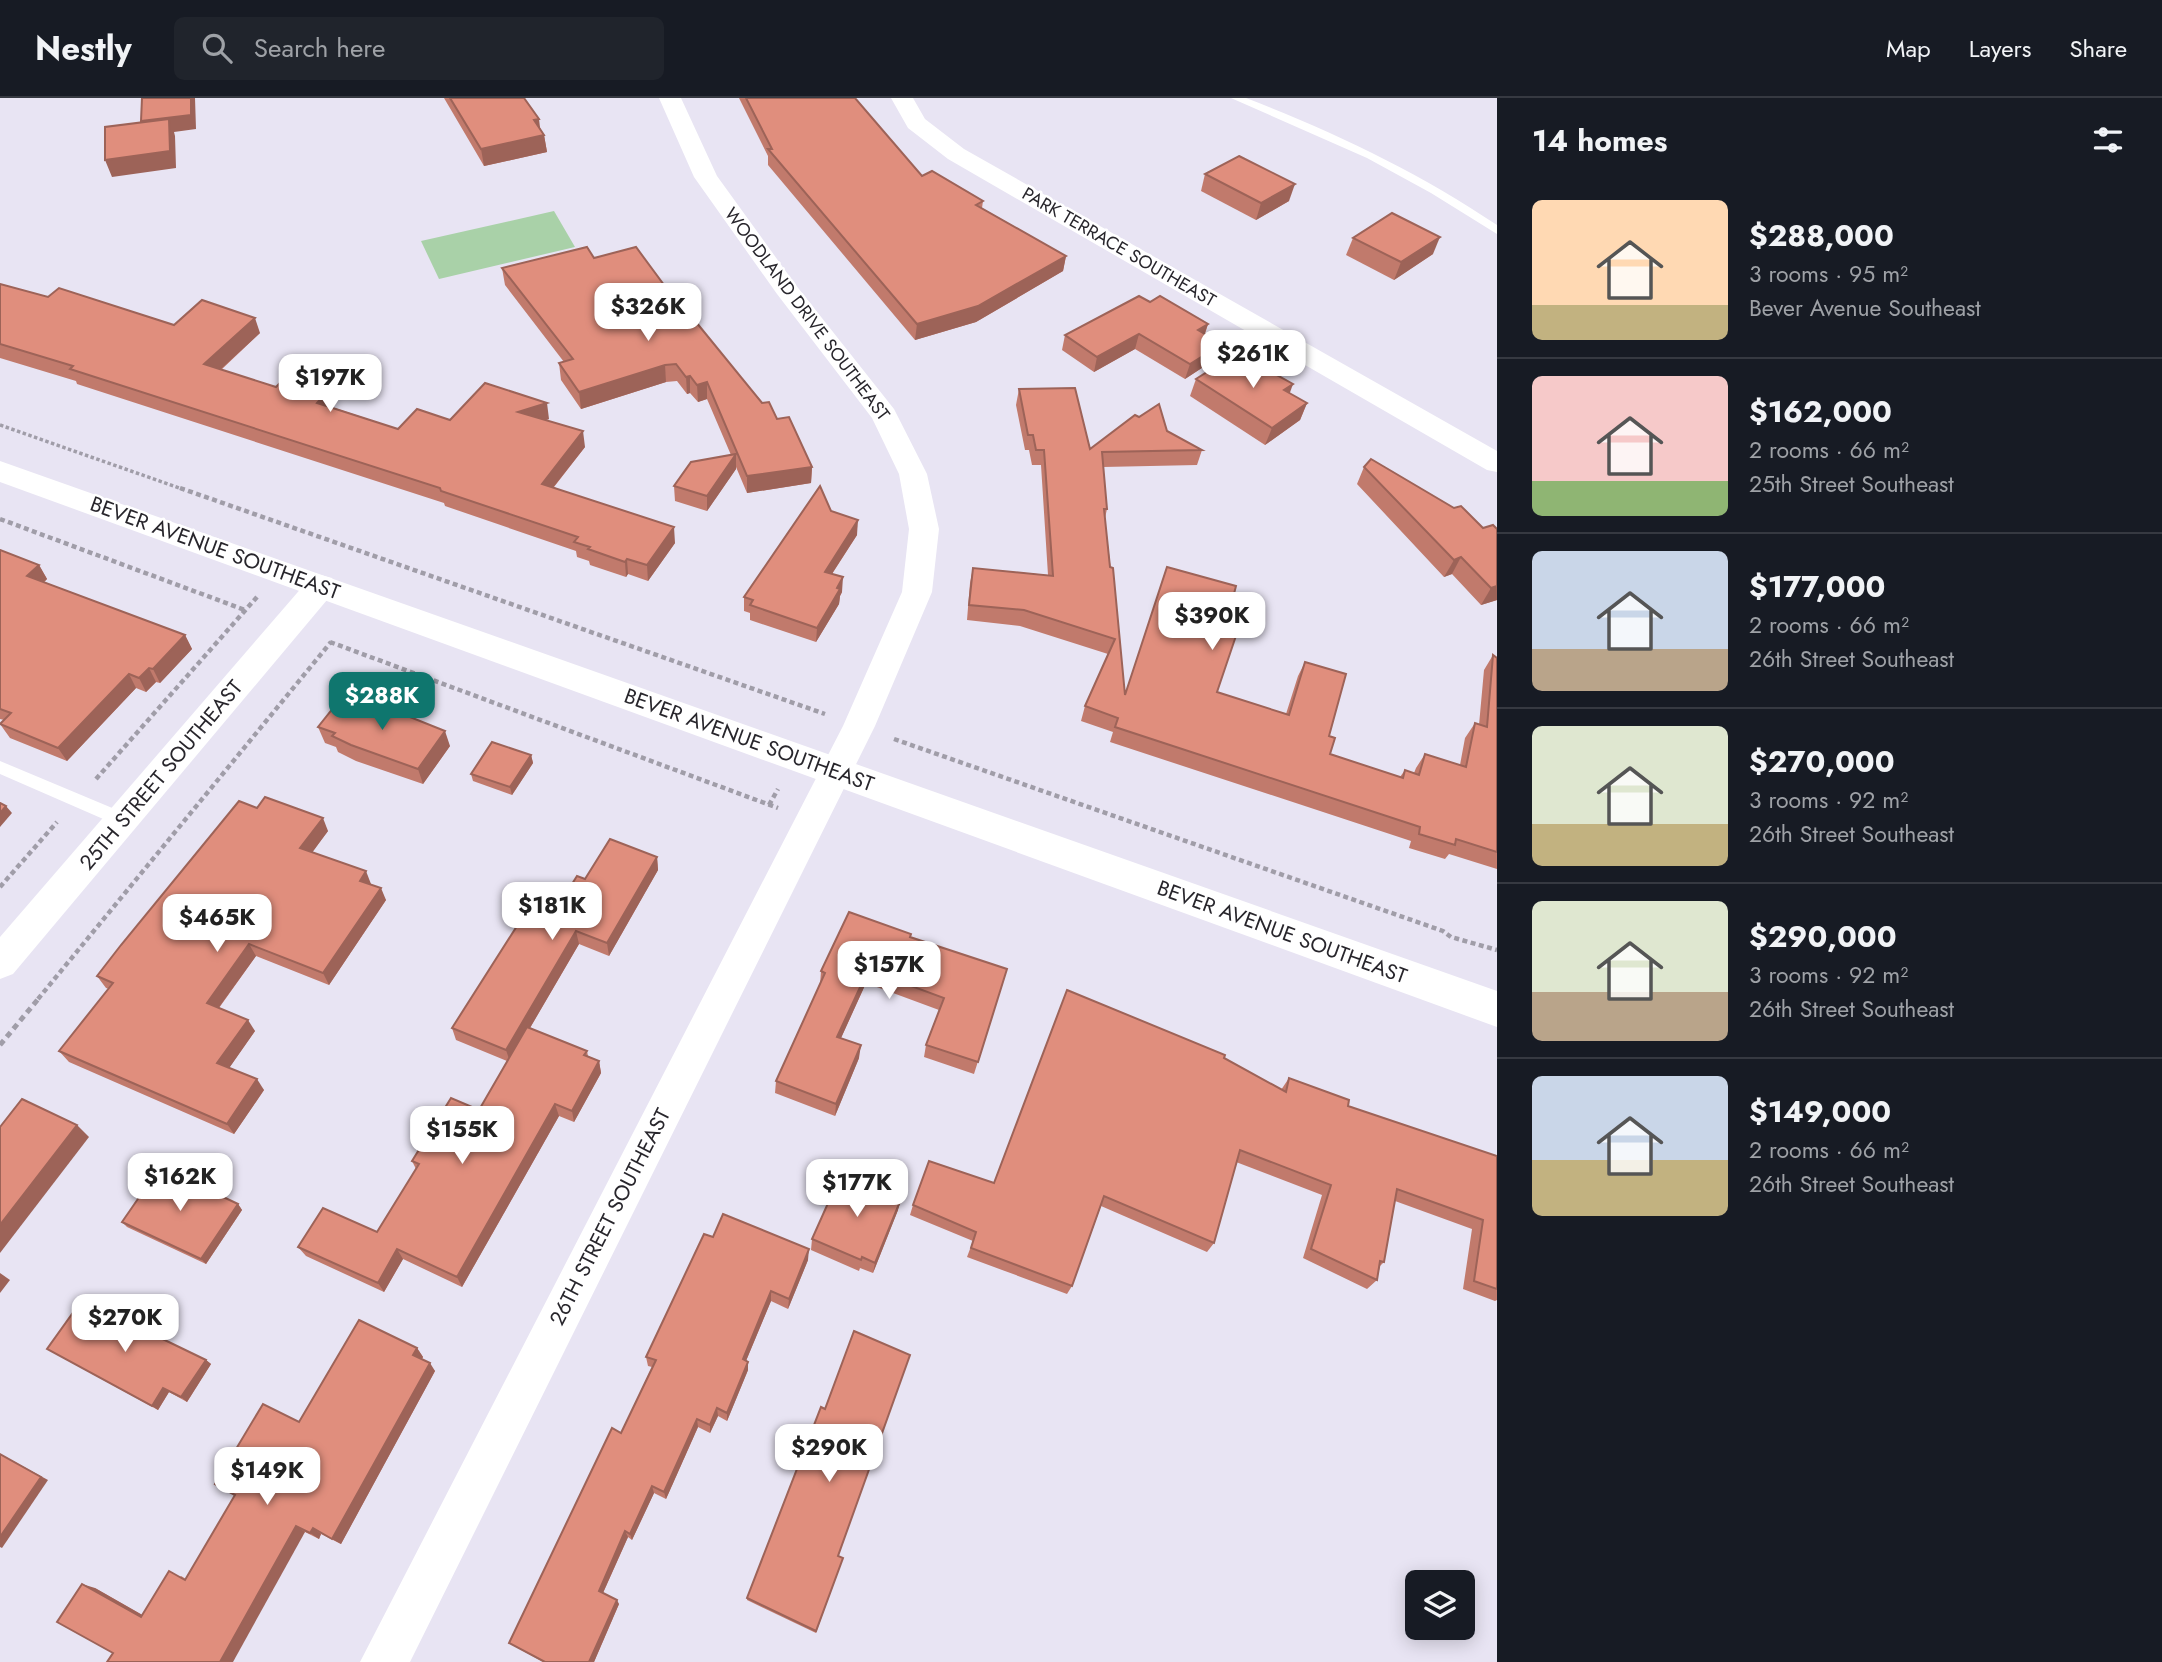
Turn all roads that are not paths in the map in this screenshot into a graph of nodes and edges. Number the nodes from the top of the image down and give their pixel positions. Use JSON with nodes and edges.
{"nodes":[{"id":1,"x":670,"y":98,"type":"edge"},
{"id":2,"x":902,"y":98,"type":"edge"},
{"id":3,"x":1236,"y":98,"type":"edge"},
{"id":4,"x":1497,"y":230,"type":"edge"},
{"id":5,"x":1497,"y":463,"type":"edge"},
{"id":6,"x":0,"y":471,"type":"edge"},
{"id":7,"x":321,"y":586,"type":"junction"},
{"id":8,"x":0,"y":767,"type":"edge"},
{"id":9,"x":836,"y":772,"type":"junction"},
{"id":10,"x":123,"y":820,"type":"junction"},
{"id":11,"x":0,"y":963,"type":"edge"},
{"id":12,"x":1497,"y":1009,"type":"edge"},
{"id":13,"x":384,"y":1662,"type":"edge"}],
"edges":[{"from":1,"to":9,"type":"street","name":"WOODLAND DRIVE SOUTHEAST"},
{"from":2,"to":5,"type":"street","name":"PARK TERRACE SOUTHEAST"},
{"from":3,"to":4,"type":"lane"},
{"from":6,"to":7,"type":"street","name":"BEVER AVENUE SOUTHEAST"},
{"from":7,"to":9,"type":"street","name":"BEVER AVENUE SOUTHEAST"},
{"from":7,"to":10,"type":"street","name":"25TH STREET SOUTHEAST"},
{"from":8,"to":10,"type":"lane"},
{"from":9,"to":12,"type":"street","name":"BEVER AVENUE SOUTHEAST"},
{"from":9,"to":13,"type":"street","name":"26TH STREET SOUTHEAST"},
{"from":10,"to":11,"type":"street","name":"25TH STREET SOUTHEAST"}]}
